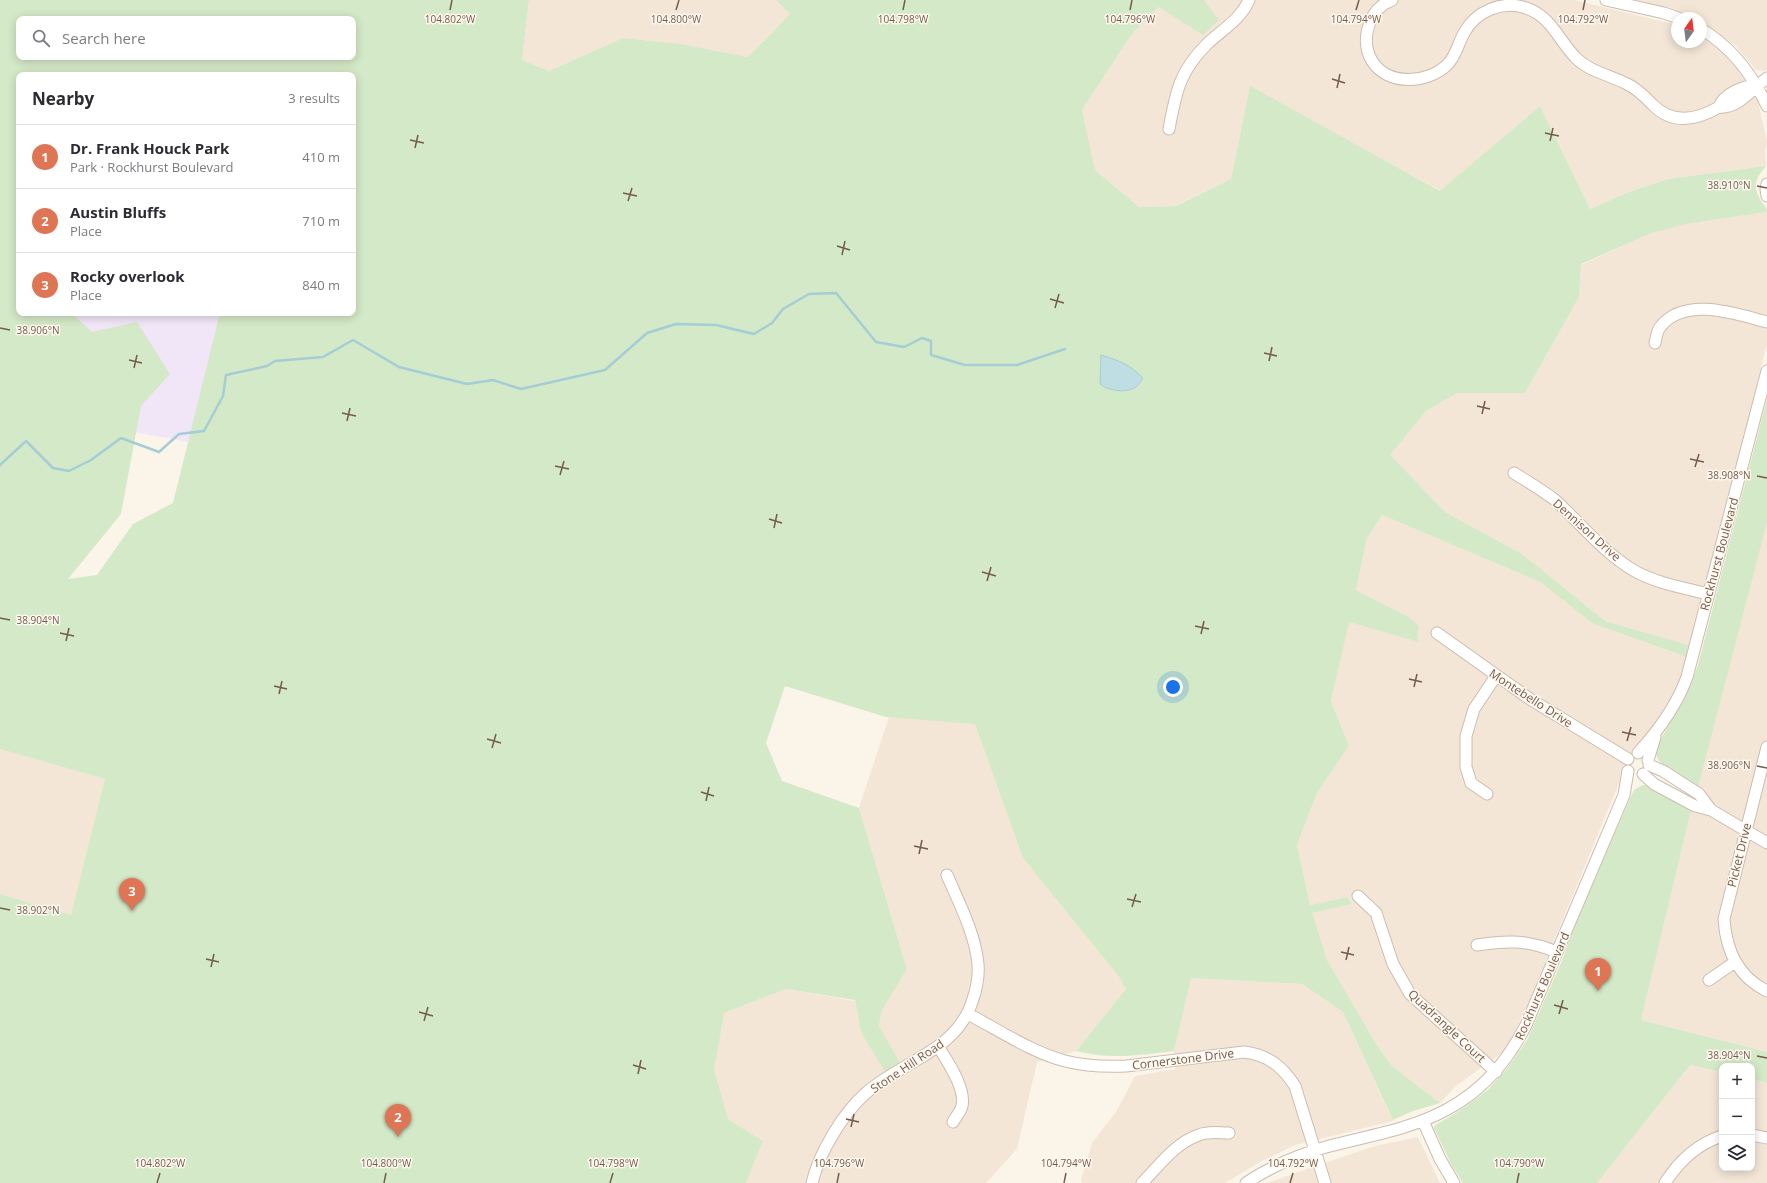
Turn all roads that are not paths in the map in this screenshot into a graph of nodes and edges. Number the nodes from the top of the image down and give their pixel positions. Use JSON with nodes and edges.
{"nodes":[{"id":1,"x":1250,"y":0,"type":"edge"},
{"id":2,"x":1606,"y":0,"type":"edge"},
{"id":3,"x":1387,"y":1,"type":"edge"},
{"id":4,"x":1671,"y":16,"type":"edge"},
{"id":5,"x":1707,"y":33,"type":"edge"},
{"id":6,"x":1767,"y":78,"type":"edge"},
{"id":7,"x":1757,"y":85,"type":"junction"},
{"id":8,"x":1767,"y":106,"type":"edge"},
{"id":9,"x":1169,"y":129,"type":"dead end"},
{"id":10,"x":1767,"y":184,"type":"edge"},
{"id":11,"x":1767,"y":196,"type":"edge"},
{"id":12,"x":1767,"y":322,"type":"edge"},
{"id":13,"x":1654,"y":344,"type":"dead end"},
{"id":14,"x":1767,"y":371,"type":"edge"},
{"id":15,"x":1514,"y":473,"type":"dead end"},
{"id":16,"x":1709,"y":594,"type":"junction"},
{"id":17,"x":1436,"y":633,"type":"dead end"},
{"id":18,"x":1496,"y":676,"type":"junction"},
{"id":19,"x":1657,"y":732,"type":"junction"},
{"id":20,"x":1767,"y":747,"type":"edge"},
{"id":21,"x":1638,"y":753,"type":"junction"},
{"id":22,"x":1628,"y":759,"type":"junction"},
{"id":23,"x":1645,"y":769,"type":"junction"},
{"id":24,"x":1628,"y":771,"type":"junction"},
{"id":25,"x":1487,"y":794,"type":"dead end"},
{"id":26,"x":1624,"y":795,"type":"junction"},
{"id":27,"x":1746,"y":830,"type":"junction"},
{"id":28,"x":1767,"y":843,"type":"edge"},
{"id":29,"x":947,"y":875,"type":"dead end"},
{"id":30,"x":1358,"y":896,"type":"dead end"},
{"id":31,"x":1477,"y":945,"type":"dead end"},
{"id":32,"x":1557,"y":952,"type":"junction"},
{"id":33,"x":1735,"y":962,"type":"junction"},
{"id":34,"x":1709,"y":980,"type":"dead end"},
{"id":35,"x":1767,"y":991,"type":"edge"},
{"id":36,"x":968,"y":1014,"type":"junction"},
{"id":37,"x":938,"y":1046,"type":"junction"},
{"id":38,"x":1496,"y":1072,"type":"junction"},
{"id":39,"x":1423,"y":1121,"type":"junction"},
{"id":40,"x":953,"y":1122,"type":"dead end"},
{"id":41,"x":1230,"y":1133,"type":"dead end"},
{"id":42,"x":1755,"y":1136,"type":"edge"},
{"id":43,"x":1719,"y":1137,"type":"edge"},
{"id":44,"x":1767,"y":1138,"type":"edge"},
{"id":45,"x":1315,"y":1151,"type":"junction"},
{"id":46,"x":812,"y":1183,"type":"edge"},
{"id":47,"x":1142,"y":1183,"type":"edge"},
{"id":48,"x":1246,"y":1183,"type":"edge"},
{"id":49,"x":1325,"y":1183,"type":"edge"},
{"id":50,"x":1454,"y":1183,"type":"edge"},
{"id":51,"x":1665,"y":1183,"type":"edge"}],
"edges":[{"from":1,"to":9,"type":"street"},
{"from":2,"to":4,"type":"street"},
{"from":3,"to":7,"type":"street"},
{"from":5,"to":7,"type":"street"},
{"from":6,"to":7,"type":"street"},
{"from":7,"to":8,"type":"street"},
{"from":10,"to":11,"type":"street"},
{"from":12,"to":13,"type":"street"},
{"from":14,"to":16,"type":"street","name":"Rockhurst Boulevard"},
{"from":15,"to":16,"type":"street","name":"Dennison Drive"},
{"from":16,"to":19,"type":"street","name":"Rockhurst Boulevard"},
{"from":17,"to":18,"type":"street","name":"Montebello Drive"},
{"from":18,"to":22,"type":"street","name":"Montebello Drive"},
{"from":18,"to":25,"type":"street"},
{"from":19,"to":21,"type":"street","name":"Rockhurst Boulevard"},
{"from":19,"to":23,"type":"street","name":"Rockhurst Boulevard"},
{"from":20,"to":27,"type":"street","name":"Picket Drive"},
{"from":21,"to":22,"type":"street"},
{"from":21,"to":23,"type":"street"},
{"from":22,"to":24,"type":"street"},
{"from":23,"to":24,"type":"street"},
{"from":23,"to":26,"type":"street","name":"Rockhurst Boulevard"},
{"from":23,"to":27,"type":"street"},
{"from":24,"to":26,"type":"street","name":"Rockhurst Boulevard"},
{"from":26,"to":32,"type":"street","name":"Rockhurst Boulevard"},
{"from":27,"to":28,"type":"street"},
{"from":27,"to":33,"type":"street","name":"Picket Drive"},
{"from":29,"to":36,"type":"street","name":"Stone Hill Road"},
{"from":30,"to":38,"type":"street","name":"Quadrangle Court"},
{"from":31,"to":32,"type":"street"},
{"from":32,"to":38,"type":"street","name":"Rockhurst Boulevard"},
{"from":33,"to":34,"type":"street"},
{"from":33,"to":35,"type":"street","name":"Picket Drive"},
{"from":36,"to":37,"type":"street","name":"Stone Hill Road"},
{"from":36,"to":45,"type":"street","name":"Cornerstone Drive"},
{"from":37,"to":40,"type":"street"},
{"from":37,"to":46,"type":"street","name":"Stone Hill Road"},
{"from":38,"to":39,"type":"street","name":"Rockhurst Boulevard"},
{"from":39,"to":45,"type":"street","name":"Rockhurst Boulevard"},
{"from":39,"to":50,"type":"street"},
{"from":41,"to":47,"type":"street"},
{"from":42,"to":44,"type":"street"},
{"from":43,"to":51,"type":"street"},
{"from":45,"to":48,"type":"street","name":"Rockhurst Boulevard"},
{"from":45,"to":49,"type":"street","name":"Cornerstone Drive"}]}
